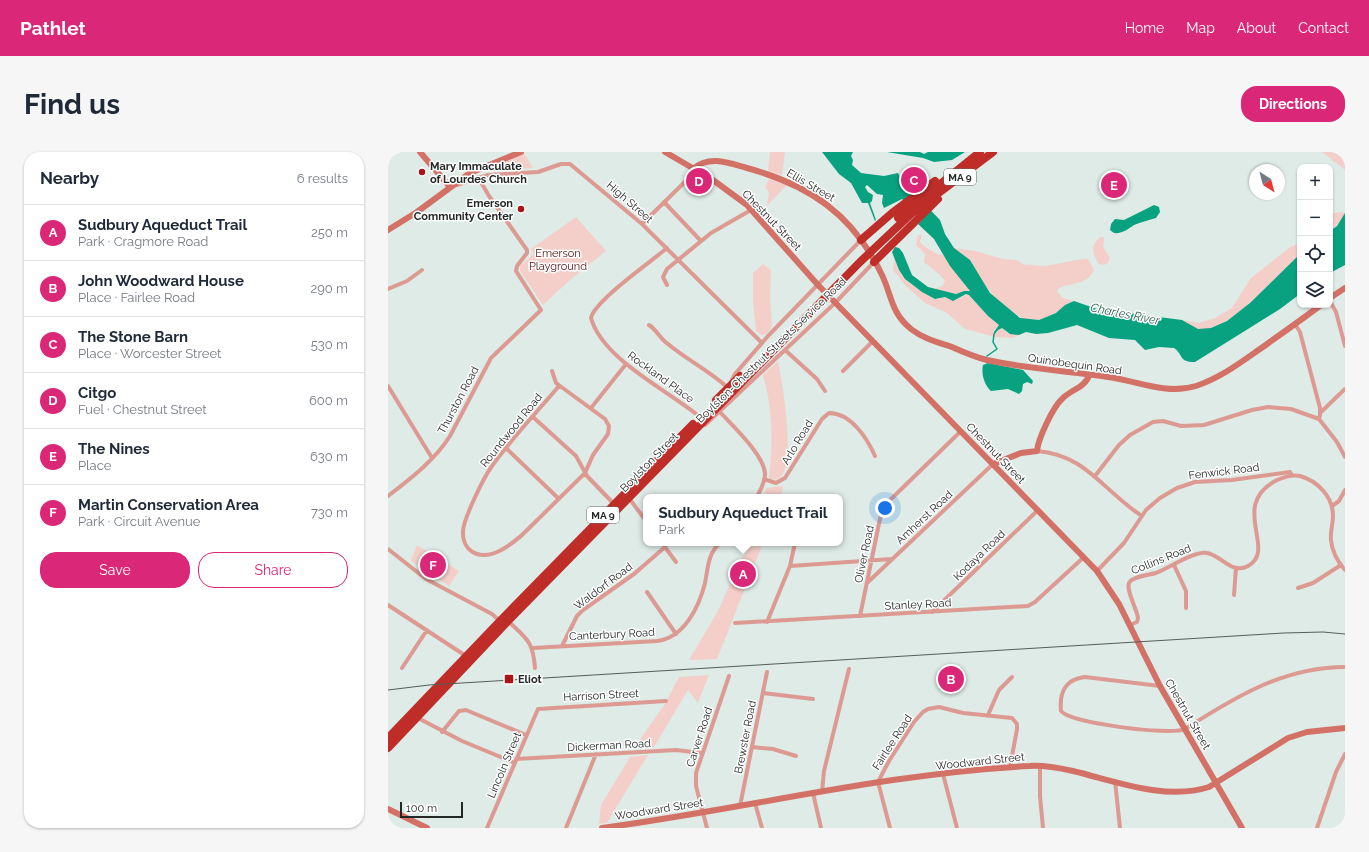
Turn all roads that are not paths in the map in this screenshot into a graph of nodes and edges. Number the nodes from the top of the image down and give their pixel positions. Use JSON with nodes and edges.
{"nodes":[{"id":1,"x":420,"y":152,"type":"edge"},
{"id":2,"x":520,"y":152,"type":"edge"},
{"id":3,"x":665,"y":152,"type":"edge"},
{"id":4,"x":993,"y":152,"type":"edge"},
{"id":5,"x":997,"y":152,"type":"edge"},
{"id":6,"x":980,"y":153,"type":"edge"},
{"id":7,"x":696,"y":169,"type":"junction"},
{"id":8,"x":478,"y":177,"type":"junction"},
{"id":9,"x":450,"y":187,"type":"junction"},
{"id":10,"x":924,"y":200,"type":"junction"},
{"id":11,"x":664,"y":202,"type":"junction"},
{"id":12,"x":751,"y":210,"type":"junction"},
{"id":13,"x":911,"y":211,"type":"junction"},
{"id":14,"x":642,"y":224,"type":"junction"},
{"id":15,"x":389,"y":229,"type":"edge"},
{"id":16,"x":861,"y":240,"type":"junction"},
{"id":17,"x":701,"y":241,"type":"junction"},
{"id":18,"x":667,"y":248,"type":"junction"},
{"id":19,"x":678,"y":259,"type":"junction"},
{"id":20,"x":874,"y":262,"type":"junction"},
{"id":21,"x":422,"y":270,"type":"dead end"},
{"id":22,"x":667,"y":285,"type":"dead end"},
{"id":23,"x":818,"y":285,"type":"junction"},
{"id":24,"x":1345,"y":288,"type":"edge"},
{"id":25,"x":388,"y":289,"type":"edge"},
{"id":26,"x":822,"y":297,"type":"junction"},
{"id":27,"x":1333,"y":298,"type":"edge"},
{"id":28,"x":835,"y":303,"type":"junction"},
{"id":29,"x":1333,"y":306,"type":"edge"},
{"id":30,"x":1317,"y":308,"type":"edge"},
{"id":31,"x":1295,"y":324,"type":"junction"},
{"id":32,"x":649,"y":325,"type":"dead end"},
{"id":33,"x":873,"y":341,"type":"junction"},
{"id":34,"x":762,"y":343,"type":"junction"},
{"id":35,"x":1345,"y":346,"type":"edge"},
{"id":36,"x":785,"y":350,"type":"junction"},
{"id":37,"x":626,"y":364,"type":"junction"},
{"id":38,"x":552,"y":371,"type":"dead end"},
{"id":39,"x":843,"y":371,"type":"dead end"},
{"id":40,"x":1089,"y":375,"type":"junction"},
{"id":41,"x":559,"y":386,"type":"junction"},
{"id":42,"x":728,"y":388,"type":"junction"},
{"id":43,"x":389,"y":389,"type":"edge"},
{"id":44,"x":1345,"y":390,"type":"edge"},
{"id":45,"x":825,"y":391,"type":"dead end"},
{"id":46,"x":591,"y":408,"type":"junction"},
{"id":47,"x":720,"y":412,"type":"junction"},
{"id":48,"x":1320,"y":413,"type":"junction"},
{"id":49,"x":533,"y":417,"type":"junction"},
{"id":50,"x":700,"y":417,"type":"junction"},
{"id":51,"x":1319,"y":419,"type":"junction"},
{"id":52,"x":961,"y":431,"type":"junction"},
{"id":53,"x":506,"y":448,"type":"junction"},
{"id":54,"x":678,"y":448,"type":"junction"},
{"id":55,"x":1037,"y":451,"type":"junction"},
{"id":56,"x":875,"y":456,"type":"dead end"},
{"id":57,"x":1345,"y":457,"type":"edge"},
{"id":58,"x":432,"y":458,"type":"junction"},
{"id":59,"x":993,"y":464,"type":"junction"},
{"id":60,"x":585,"y":473,"type":"junction"},
{"id":61,"x":1095,"y":476,"type":"junction"},
{"id":62,"x":1292,"y":476,"type":"junction"},
{"id":63,"x":764,"y":479,"type":"junction"},
{"id":64,"x":1345,"y":490,"type":"edge"},
{"id":65,"x":758,"y":494,"type":"edge"},
{"id":66,"x":388,"y":496,"type":"edge"},
{"id":67,"x":558,"y":498,"type":"junction"},
{"id":68,"x":629,"y":498,"type":"junction"},
{"id":69,"x":614,"y":504,"type":"junction"},
{"id":70,"x":1332,"y":506,"type":"junction"},
{"id":71,"x":1038,"y":510,"type":"junction"},
{"id":72,"x":1142,"y":516,"type":"junction"},
{"id":73,"x":643,"y":517,"type":"edge"},
{"id":74,"x":663,"y":546,"type":"edge"},
{"id":75,"x":665,"y":546,"type":"edge"},
{"id":76,"x":717,"y":546,"type":"edge"},
{"id":77,"x":794,"y":546,"type":"edge"},
{"id":78,"x":388,"y":549,"type":"edge"},
{"id":79,"x":1084,"y":557,"type":"junction"},
{"id":80,"x":892,"y":559,"type":"junction"},
{"id":81,"x":871,"y":560,"type":"junction"},
{"id":82,"x":676,"y":562,"type":"dead end"},
{"id":83,"x":1174,"y":565,"type":"junction"},
{"id":84,"x":1341,"y":565,"type":"junction"},
{"id":85,"x":790,"y":566,"type":"junction"},
{"id":86,"x":1236,"y":568,"type":"junction"},
{"id":87,"x":1345,"y":570,"type":"edge"},
{"id":88,"x":1097,"y":571,"type":"junction"},
{"id":89,"x":867,"y":583,"type":"junction"},
{"id":90,"x":1298,"y":588,"type":"dead end"},
{"id":91,"x":647,"y":592,"type":"dead end"},
{"id":92,"x":1234,"y":596,"type":"dead end"},
{"id":93,"x":388,"y":605,"type":"edge"},
{"id":94,"x":1186,"y":608,"type":"dead end"},
{"id":95,"x":932,"y":612,"type":"junction"},
{"id":96,"x":860,"y":616,"type":"junction"},
{"id":97,"x":504,"y":621,"type":"junction"},
{"id":98,"x":767,"y":622,"type":"junction"},
{"id":99,"x":735,"y":624,"type":"dead end"},
{"id":100,"x":1130,"y":626,"type":"junction"},
{"id":101,"x":427,"y":630,"type":"junction"},
{"id":102,"x":676,"y":634,"type":"junction"},
{"id":103,"x":562,"y":646,"type":"junction"},
{"id":104,"x":533,"y":648,"type":"junction"},
{"id":105,"x":466,"y":656,"type":"junction"},
{"id":106,"x":1345,"y":667,"type":"edge"},
{"id":107,"x":402,"y":668,"type":"dead end"},
{"id":108,"x":535,"y":668,"type":"dead end"},
{"id":109,"x":849,"y":669,"type":"dead end"},
{"id":110,"x":767,"y":672,"type":"dead end"},
{"id":111,"x":729,"y":676,"type":"dead end"},
{"id":112,"x":1012,"y":678,"type":"dead end"},
{"id":113,"x":1160,"y":686,"type":"junction"},
{"id":114,"x":762,"y":693,"type":"junction"},
{"id":115,"x":813,"y":699,"type":"dead end"},
{"id":116,"x":666,"y":701,"type":"dead end"},
{"id":117,"x":538,"y":709,"type":"joint"},
{"id":118,"x":988,"y":715,"type":"junction"},
{"id":119,"x":416,"y":717,"type":"junction"},
{"id":120,"x":1345,"y":728,"type":"edge"},
{"id":121,"x":1185,"y":729,"type":"junction"},
{"id":122,"x":442,"y":732,"type":"junction"},
{"id":123,"x":526,"y":735,"type":"junction"},
{"id":124,"x":388,"y":738,"type":"edge"},
{"id":125,"x":388,"y":748,"type":"edge"},
{"id":126,"x":752,"y":748,"type":"junction"},
{"id":127,"x":702,"y":753,"type":"junction"},
{"id":128,"x":596,"y":754,"type":"junction"},
{"id":129,"x":1345,"y":754,"type":"edge"},
{"id":130,"x":796,"y":756,"type":"dead end"},
{"id":131,"x":515,"y":761,"type":"junction"},
{"id":132,"x":1040,"y":766,"type":"junction"},
{"id":133,"x":1010,"y":767,"type":"junction"},
{"id":134,"x":943,"y":774,"type":"junction"},
{"id":135,"x":1115,"y":781,"type":"junction"},
{"id":136,"x":878,"y":782,"type":"junction"},
{"id":137,"x":1216,"y":783,"type":"junction"},
{"id":138,"x":822,"y":792,"type":"junction"},
{"id":139,"x":813,"y":793,"type":"junction"},
{"id":140,"x":755,"y":803,"type":"junction"},
{"id":141,"x":740,"y":806,"type":"junction"},
{"id":142,"x":388,"y":809,"type":"edge"},
{"id":143,"x":702,"y":812,"type":"junction"},
{"id":144,"x":415,"y":825,"type":"edge"},
{"id":145,"x":643,"y":825,"type":"edge"},
{"id":146,"x":427,"y":828,"type":"edge"},
{"id":147,"x":487,"y":828,"type":"edge"},
{"id":148,"x":566,"y":828,"type":"edge"},
{"id":149,"x":602,"y":828,"type":"edge"},
{"id":150,"x":707,"y":828,"type":"edge"},
{"id":151,"x":762,"y":828,"type":"edge"},
{"id":152,"x":821,"y":828,"type":"edge"},
{"id":153,"x":890,"y":828,"type":"edge"},
{"id":154,"x":958,"y":828,"type":"edge"},
{"id":155,"x":1043,"y":828,"type":"edge"},
{"id":156,"x":1120,"y":828,"type":"edge"},
{"id":157,"x":1242,"y":828,"type":"edge"},
{"id":158,"x":1317,"y":828,"type":"edge"}],
"edges":[{"from":1,"to":9,"type":"main road"},
{"from":2,"to":9,"type":"main road"},
{"from":3,"to":7,"type":"main road","name":"Chestnut Street"},
{"from":4,"to":10,"type":"highway","number":"MA 9"},
{"from":5,"to":10,"type":"highway"},
{"from":6,"to":10,"type":"highway"},
{"from":7,"to":11,"type":"street"},
{"from":7,"to":12,"type":"main road","name":"Chestnut Street"},
{"from":7,"to":16,"type":"main road","name":"Ellis Street"},
{"from":8,"to":9,"type":"street","name":"High Street"},
{"from":8,"to":14,"type":"street","name":"High Street"},
{"from":8,"to":58,"type":"street","name":"Thurston Road"},
{"from":9,"to":15,"type":"main road"},
{"from":10,"to":13,"type":"highway","number":"MA 9"},
{"from":10,"to":13,"type":"highway"},
{"from":11,"to":14,"type":"street"},
{"from":11,"to":17,"type":"street"},
{"from":12,"to":17,"type":"street"},
{"from":12,"to":23,"type":"main road","name":"Chestnut Street"},
{"from":13,"to":16,"type":"highway"},
{"from":13,"to":20,"type":"highway"},
{"from":13,"to":26,"type":"highway","name":"Boylston Street","number":"MA 9"},
{"from":14,"to":18,"type":"street","name":"High Street"},
{"from":16,"to":20,"type":"main road","name":"Quinobequin Road"},
{"from":16,"to":23,"type":"street","name":"Boylston-Chestnut Streets Service Road"},
{"from":17,"to":19,"type":"street"},
{"from":18,"to":19,"type":"street","name":"High Street"},
{"from":18,"to":37,"type":"street","name":"Rockland Place"},
{"from":19,"to":22,"type":"street"},
{"from":19,"to":34,"type":"street","name":"High Street"},
{"from":20,"to":28,"type":"street","name":"Boylston-Chestnut Streets Service Road"},
{"from":20,"to":40,"type":"main road","name":"Quinobequin Road"},
{"from":21,"to":25,"type":"street"},
{"from":23,"to":28,"type":"main road","name":"Chestnut Street"},
{"from":23,"to":34,"type":"street","name":"Boylston-Chestnut Streets Service Road"},
{"from":24,"to":27,"type":"main road"},
{"from":26,"to":42,"type":"highway","name":"Boylston Street","number":"MA 9"},
{"from":26,"to":54,"type":"highway","name":"Boylston Street","number":"MA 9"},
{"from":28,"to":33,"type":"main road","name":"Chestnut Street"},
{"from":28,"to":36,"type":"street","name":"Boylston-Chestnut Streets Service Road"},
{"from":29,"to":35,"type":"street"},
{"from":30,"to":31,"type":"main road","name":"Quinobequin Road"},
{"from":31,"to":40,"type":"main road","name":"Quinobequin Road"},
{"from":31,"to":48,"type":"street"},
{"from":32,"to":42,"type":"street"},
{"from":33,"to":39,"type":"street"},
{"from":33,"to":52,"type":"main road","name":"Chestnut Street"},
{"from":34,"to":42,"type":"street","name":"Boylston-Chestnut Streets Service Road"},
{"from":36,"to":45,"type":"street"},
{"from":36,"to":47,"type":"street","name":"Boylston-Chestnut Streets Service Road"},
{"from":37,"to":46,"type":"street"},
{"from":37,"to":50,"type":"street","name":"Rockland Place"},
{"from":38,"to":41,"type":"street"},
{"from":40,"to":55,"type":"main road"},
{"from":41,"to":46,"type":"street"},
{"from":41,"to":49,"type":"street","name":"Roundwood Road"},
{"from":42,"to":50,"type":"highway","name":"Boylston Street","number":"MA 9"},
{"from":43,"to":58,"type":"street"},
{"from":44,"to":48,"type":"street"},
{"from":46,"to":60,"type":"street"},
{"from":47,"to":54,"type":"street","name":"Boylston-Chestnut Streets Service Road"},
{"from":47,"to":63,"type":"street"},
{"from":48,"to":51,"type":"street"},
{"from":49,"to":53,"type":"street","name":"Roundwood Road"},
{"from":49,"to":60,"type":"street"},
{"from":50,"to":69,"type":"highway","name":"Boylston Street","number":"MA 9"},
{"from":51,"to":57,"type":"street"},
{"from":51,"to":61,"type":"street"},
{"from":52,"to":59,"type":"main road","name":"Chestnut Street"},
{"from":52,"to":81,"type":"street","name":"Oliver Road"},
{"from":53,"to":67,"type":"street"},
{"from":53,"to":67,"type":"street","name":"Roundwood Road"},
{"from":54,"to":68,"type":"highway","name":"Boylston Street","number":"MA 9"},
{"from":55,"to":59,"type":"main road"},
{"from":55,"to":61,"type":"street"},
{"from":56,"to":63,"type":"street","name":"Arlo Road"},
{"from":58,"to":66,"type":"street","name":"Thurston Road"},
{"from":59,"to":71,"type":"main road","name":"Chestnut Street"},
{"from":59,"to":80,"type":"street","name":"Amherst Road"},
{"from":60,"to":67,"type":"street","name":"Roundwood Road"},
{"from":60,"to":69,"type":"street"},
{"from":61,"to":72,"type":"street"},
{"from":62,"to":70,"type":"street"},
{"from":62,"to":72,"type":"street","name":"Fenwick Road"},
{"from":62,"to":86,"type":"street"},
{"from":63,"to":65,"type":"street"},
{"from":64,"to":70,"type":"street"},
{"from":68,"to":73,"type":"street"},
{"from":68,"to":97,"type":"highway","name":"Boylston Street","number":"MA 9"},
{"from":69,"to":97,"type":"highway","name":"Boylston Street","number":"MA 9"},
{"from":70,"to":84,"type":"street"},
{"from":71,"to":79,"type":"main road","name":"Chestnut Street"},
{"from":71,"to":95,"type":"street","name":"Kodaya Road"},
{"from":72,"to":88,"type":"street","name":"Fenwick Road"},
{"from":74,"to":103,"type":"street","name":"Waldorf Road"},
{"from":75,"to":82,"type":"street"},
{"from":76,"to":102,"type":"street"},
{"from":77,"to":85,"type":"street"},
{"from":78,"to":97,"type":"street"},
{"from":79,"to":88,"type":"main road","name":"Chestnut Street"},
{"from":79,"to":95,"type":"street","name":"Stanley Road"},
{"from":80,"to":81,"type":"street"},
{"from":80,"to":89,"type":"street","name":"Amherst Road"},
{"from":81,"to":85,"type":"street"},
{"from":81,"to":89,"type":"street","name":"Oliver Road"},
{"from":83,"to":86,"type":"street","name":"Collins Road"},
{"from":83,"to":94,"type":"street"},
{"from":83,"to":100,"type":"street","name":"Collins Road"},
{"from":84,"to":87,"type":"street"},
{"from":84,"to":90,"type":"street"},
{"from":85,"to":98,"type":"street"},
{"from":86,"to":92,"type":"street"},
{"from":88,"to":100,"type":"main road","name":"Chestnut Street"},
{"from":89,"to":96,"type":"street","name":"Oliver Road"},
{"from":91,"to":102,"type":"street"},
{"from":93,"to":101,"type":"street"},
{"from":95,"to":96,"type":"street","name":"Stanley Road"},
{"from":96,"to":98,"type":"street","name":"Stanley Road"},
{"from":97,"to":104,"type":"street"},
{"from":97,"to":105,"type":"highway","name":"Boylston Street","number":"MA 9"},
{"from":97,"to":119,"type":"highway","name":"Boylston Street","number":"MA 9"},
{"from":98,"to":99,"type":"street","name":"Stanley Road"},
{"from":100,"to":113,"type":"main road","name":"Chestnut Street"},
{"from":101,"to":105,"type":"street"},
{"from":101,"to":107,"type":"street"},
{"from":102,"to":103,"type":"street","name":"Canterbury Road"},
{"from":103,"to":104,"type":"street","name":"Canterbury Road"},
{"from":104,"to":108,"type":"street"},
{"from":105,"to":124,"type":"highway","name":"Boylston Street","number":"MA 9"},
{"from":106,"to":121,"type":"street"},
{"from":109,"to":138,"type":"street"},
{"from":110,"to":114,"type":"street","name":"Brewster Road"},
{"from":111,"to":127,"type":"street","name":"Carver Road"},
{"from":112,"to":118,"type":"street"},
{"from":113,"to":121,"type":"main road","name":"Chestnut Street"},
{"from":113,"to":121,"type":"street"},
{"from":114,"to":115,"type":"street"},
{"from":114,"to":126,"type":"street","name":"Brewster Road"},
{"from":116,"to":117,"type":"street","name":"Harrison Street"},
{"from":117,"to":123,"type":"street","name":"Lincoln Street"},
{"from":118,"to":133,"type":"street","name":"Fairlee Road"},
{"from":118,"to":136,"type":"street","name":"Fairlee Road"},
{"from":119,"to":122,"type":"street","name":"Dickerman Road"},
{"from":119,"to":125,"type":"highway","name":"Boylston Street","number":"MA 9"},
{"from":120,"to":137,"type":"main road","name":"Woodward Street"},
{"from":121,"to":137,"type":"main road","name":"Chestnut Street"},
{"from":122,"to":123,"type":"street"},
{"from":122,"to":131,"type":"street","name":"Dickerman Road"},
{"from":123,"to":131,"type":"street","name":"Lincoln Street"},
{"from":126,"to":130,"type":"street"},
{"from":126,"to":141,"type":"street","name":"Brewster Road"},
{"from":127,"to":128,"type":"street","name":"Dickerman Road"},
{"from":127,"to":143,"type":"street","name":"Carver Road"},
{"from":128,"to":131,"type":"street","name":"Dickerman Road"},
{"from":128,"to":148,"type":"street"},
{"from":129,"to":158,"type":"street"},
{"from":131,"to":147,"type":"street","name":"Lincoln Street"},
{"from":132,"to":133,"type":"main road","name":"Woodward Street"},
{"from":132,"to":135,"type":"main road","name":"Woodward Street"},
{"from":132,"to":155,"type":"street"},
{"from":133,"to":134,"type":"main road","name":"Woodward Street"},
{"from":134,"to":136,"type":"main road","name":"Woodward Street"},
{"from":134,"to":154,"type":"street"},
{"from":135,"to":137,"type":"main road","name":"Woodward Street"},
{"from":135,"to":156,"type":"street"},
{"from":136,"to":138,"type":"main road","name":"Woodward Street"},
{"from":136,"to":153,"type":"street"},
{"from":137,"to":157,"type":"main road","name":"Chestnut Street"},
{"from":138,"to":139,"type":"main road","name":"Woodward Street"},
{"from":139,"to":140,"type":"main road","name":"Woodward Street"},
{"from":139,"to":152,"type":"street"},
{"from":140,"to":141,"type":"main road","name":"Woodward Street"},
{"from":140,"to":151,"type":"street"},
{"from":141,"to":143,"type":"main road","name":"Woodward Street"},
{"from":142,"to":144,"type":"main road"},
{"from":143,"to":145,"type":"main road","name":"Woodward Street"},
{"from":143,"to":150,"type":"street","name":"Carver Road"},
{"from":144,"to":146,"type":"main road"},
{"from":145,"to":149,"type":"main road","name":"Woodward Street"}]}
